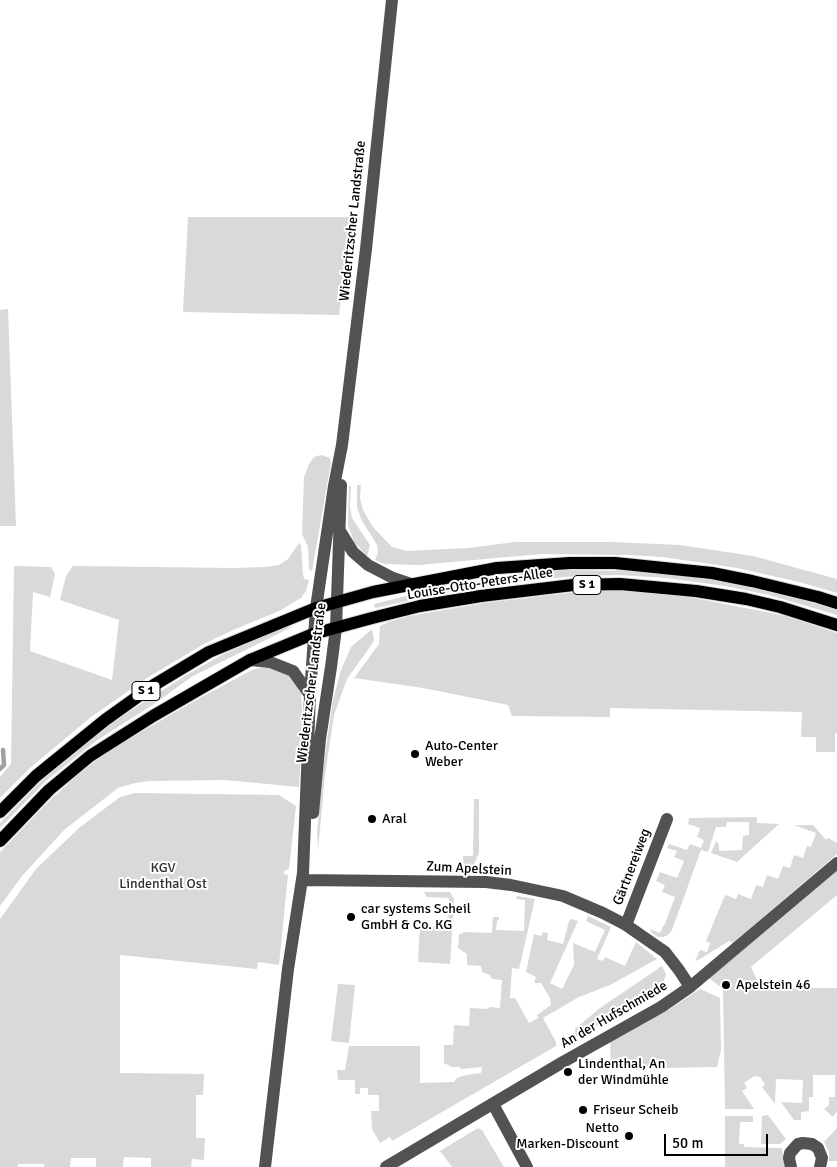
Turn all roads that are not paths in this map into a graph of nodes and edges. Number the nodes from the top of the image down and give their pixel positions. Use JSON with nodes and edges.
{"nodes":[{"id":1,"x":392,"y":0,"type":"edge"},
{"id":2,"x":342,"y":445,"type":"junction"},
{"id":3,"x":340,"y":531,"type":"junction"},
{"id":4,"x":411,"y":584,"type":"junction"},
{"id":5,"x":336,"y":603,"type":"junction"},
{"id":6,"x":837,"y":603,"type":"edge"},
{"id":7,"x":316,"y":608,"type":"junction"},
{"id":8,"x":837,"y":625,"type":"edge"},
{"id":9,"x":336,"y":628,"type":"junction"},
{"id":10,"x":313,"y":634,"type":"junction"},
{"id":11,"x":250,"y":660,"type":"junction"},
{"id":12,"x":310,"y":694,"type":"junction"},
{"id":13,"x":0,"y":812,"type":"edge"},
{"id":14,"x":667,"y":819,"type":"dead end"},
{"id":15,"x":0,"y":841,"type":"edge"},
{"id":16,"x":837,"y":863,"type":"edge"},
{"id":17,"x":304,"y":864,"type":"junction"},
{"id":18,"x":302,"y":880,"type":"junction"},
{"id":19,"x":626,"y":925,"type":"junction"},
{"id":20,"x":690,"y":988,"type":"junction"},
{"id":21,"x":493,"y":1104,"type":"junction"},
{"id":22,"x":264,"y":1167,"type":"edge"},
{"id":23,"x":386,"y":1167,"type":"edge"},
{"id":24,"x":527,"y":1167,"type":"edge"},
{"id":25,"x":791,"y":1167,"type":"edge"},
{"id":26,"x":820,"y":1167,"type":"edge"}],
"edges":[{"from":1,"to":2,"type":"street","name":"Wiederitzscher Landstraße"},
{"from":2,"to":3,"type":"street","name":"Wiederitzscher Landstraße"},
{"from":2,"to":7,"type":"street","name":"Wiederitzscher Landstraße"},
{"from":3,"to":4,"type":"street"},
{"from":3,"to":5,"type":"street","name":"Wiederitzscher Landstraße"},
{"from":4,"to":5,"type":"main road","name":"Louise-Otto-Peters-Allee","number":"S 1"},
{"from":4,"to":6,"type":"main road","name":"Louise-Otto-Peters-Allee","number":"S 1"},
{"from":5,"to":7,"type":"main road","number":"S 1"},
{"from":5,"to":9,"type":"street","name":"Wiederitzscher Landstraße"},
{"from":7,"to":10,"type":"street","name":"Wiederitzscher Landstraße"},
{"from":7,"to":13,"type":"main road","number":"S 1"},
{"from":8,"to":9,"type":"main road","name":"Louise-Otto-Peters-Allee","number":"S 1"},
{"from":9,"to":10,"type":"main road","number":"S 1"},
{"from":9,"to":17,"type":"street","name":"Wiederitzscher Landstraße"},
{"from":10,"to":11,"type":"main road","number":"S 1"},
{"from":10,"to":12,"type":"street","name":"Wiederitzscher Landstraße"},
{"from":11,"to":12,"type":"street"},
{"from":11,"to":15,"type":"main road","number":"S 1"},
{"from":12,"to":17,"type":"street","name":"Wiederitzscher Landstraße"},
{"from":14,"to":19,"type":"street","name":"Gärtnereiweg"},
{"from":16,"to":20,"type":"street","name":"An der Hufschmiede"},
{"from":17,"to":18,"type":"street","name":"Wiederitzscher Landstraße"},
{"from":18,"to":19,"type":"street","name":"Zum Apelstein"},
{"from":18,"to":22,"type":"street","name":"Wiederitzscher Landstraße"},
{"from":19,"to":20,"type":"street","name":"Zum Apelstein"},
{"from":20,"to":21,"type":"street","name":"An der Hufschmiede"},
{"from":21,"to":23,"type":"street","name":"An der Hufschmiede"},
{"from":21,"to":24,"type":"street"},
{"from":25,"to":26,"type":"street"}]}
